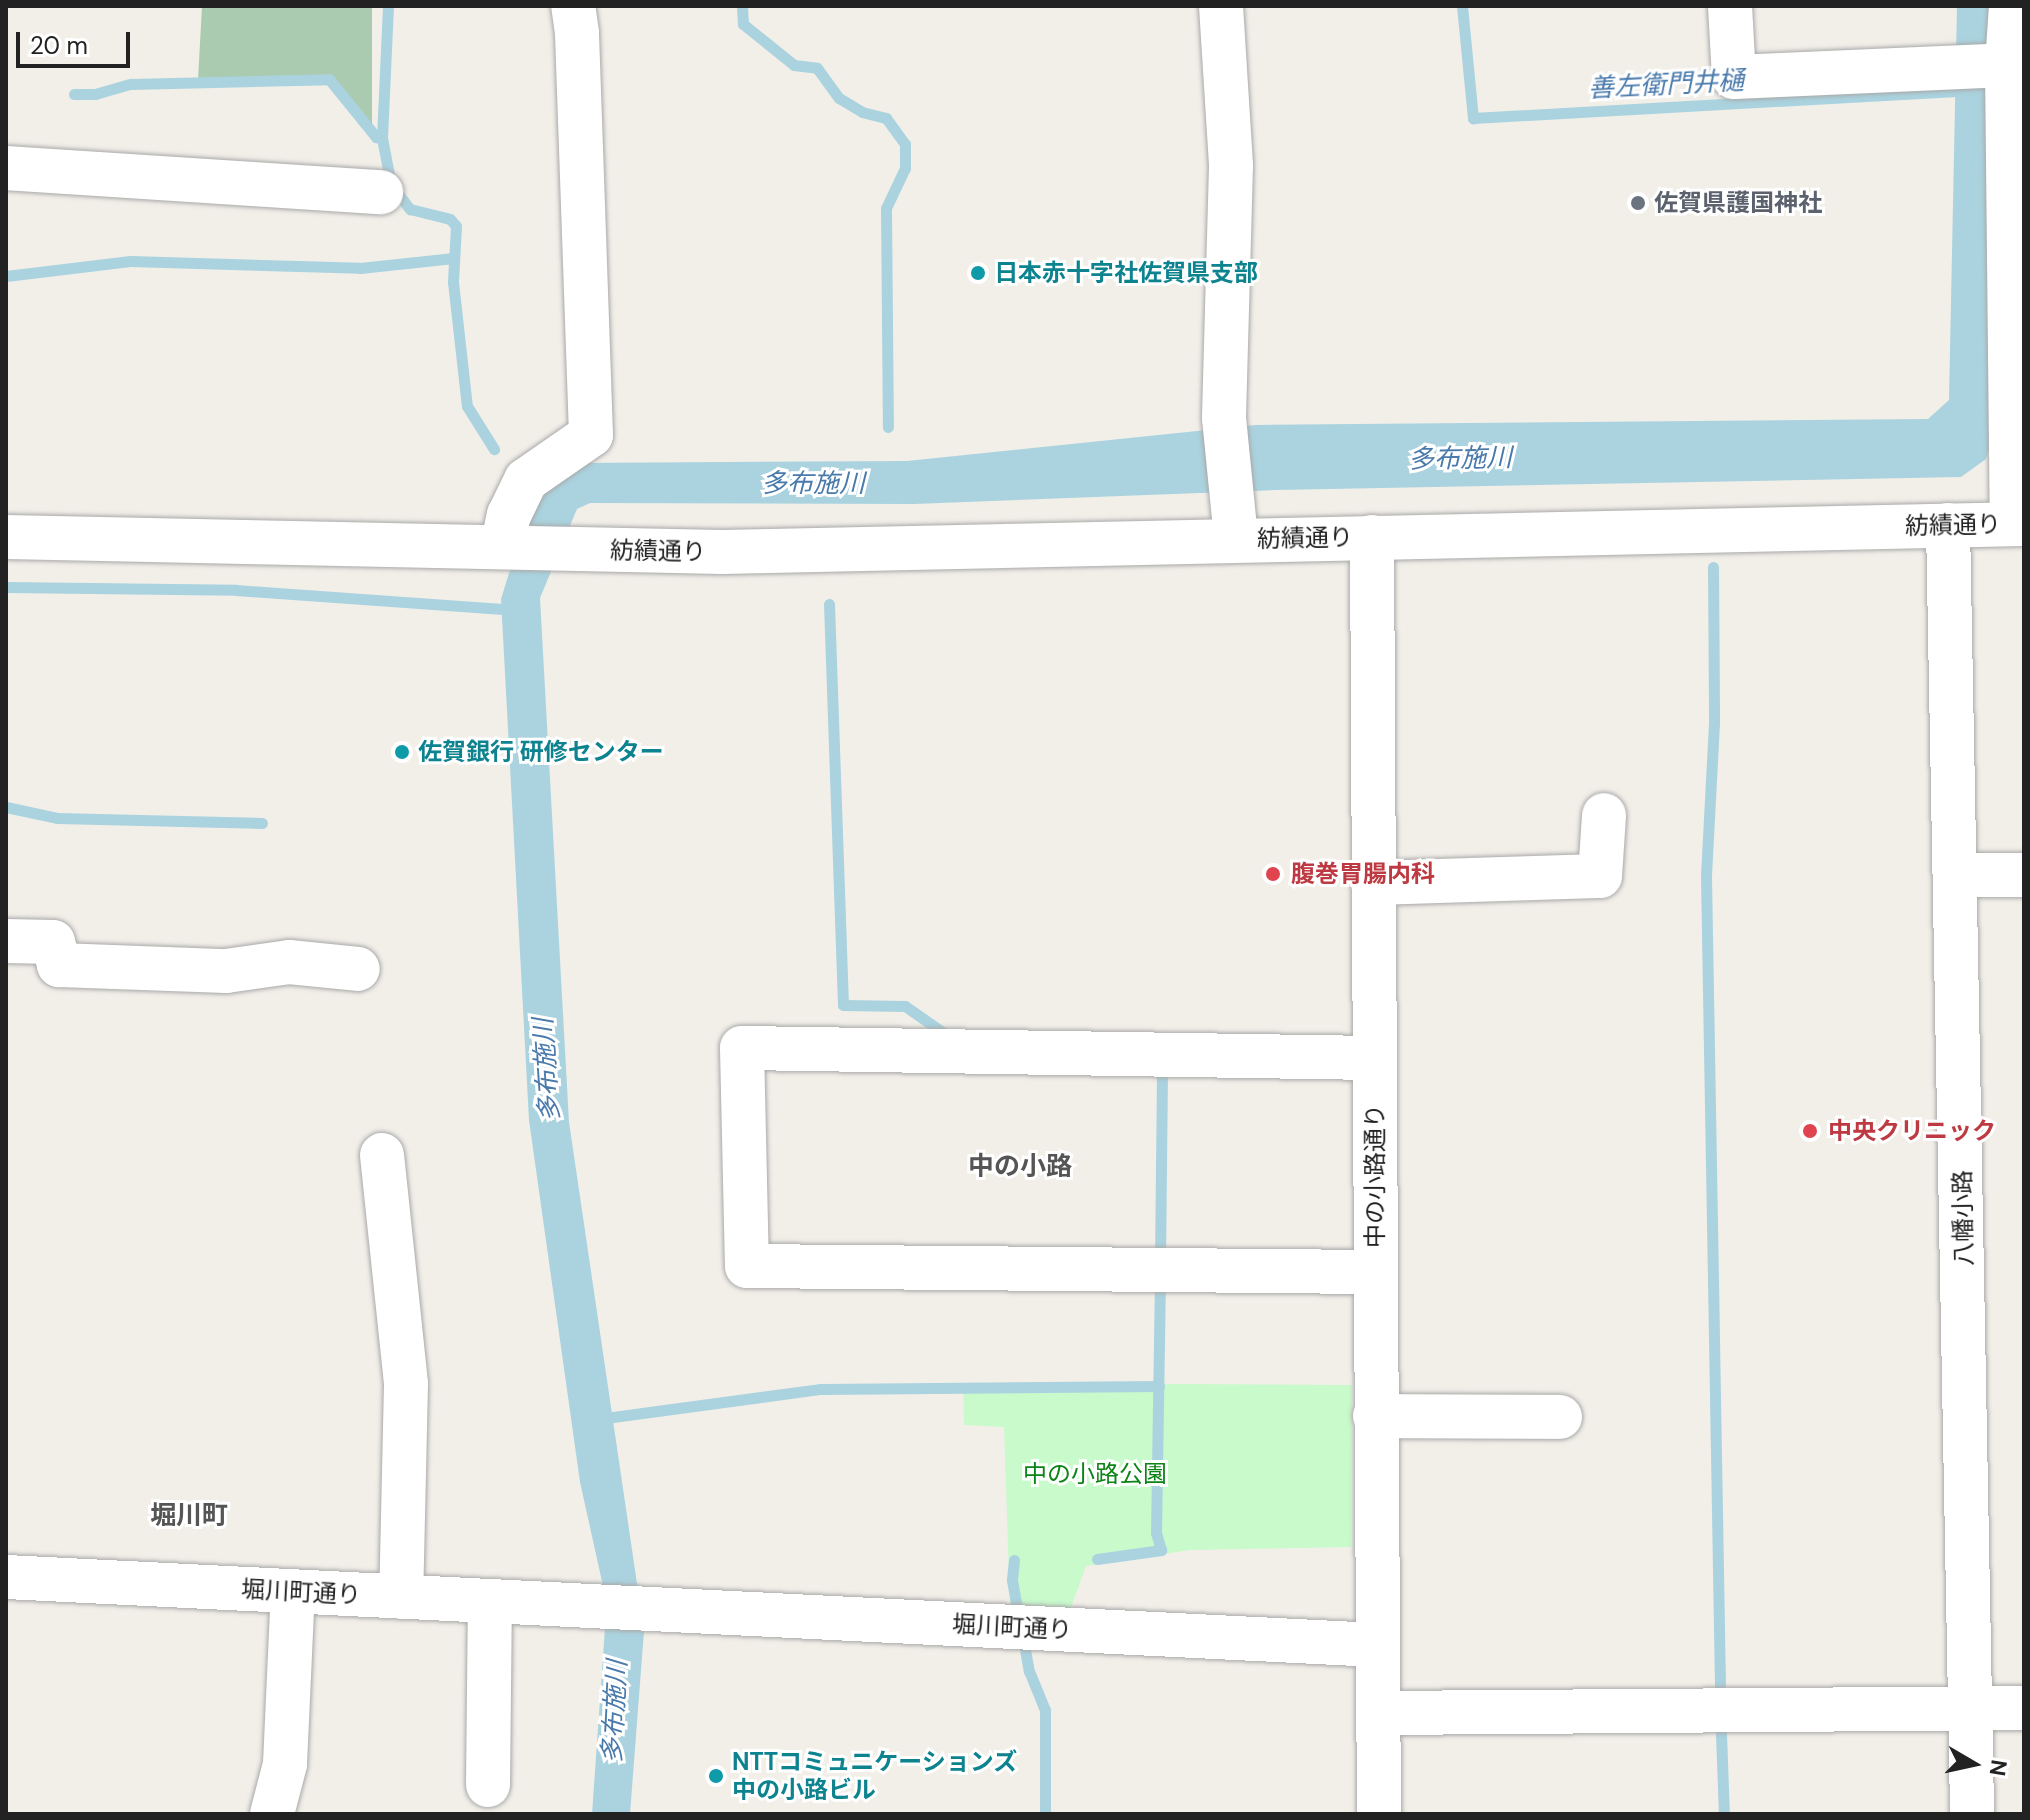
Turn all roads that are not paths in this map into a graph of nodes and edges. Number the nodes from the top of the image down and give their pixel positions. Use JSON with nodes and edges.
{"nodes":[{"id":1,"x":573,"y":6,"type":"edge"},
{"id":2,"x":1221,"y":6,"type":"edge"},
{"id":3,"x":1730,"y":6,"type":"edge"},
{"id":4,"x":2011,"y":6,"type":"edge"},
{"id":5,"x":2007,"y":65,"type":"junction"},
{"id":6,"x":6,"y":168,"type":"edge"},
{"id":7,"x":381,"y":192,"type":"dead end"},
{"id":8,"x":1235,"y":519,"type":"junction"},
{"id":9,"x":2018,"y":524,"type":"edge"},
{"id":10,"x":1948,"y":525,"type":"junction"},
{"id":11,"x":6,"y":537,"type":"edge"},
{"id":12,"x":1372,"y":537,"type":"junction"},
{"id":13,"x":502,"y":547,"type":"junction"},
{"id":14,"x":1604,"y":815,"type":"dead end"},
{"id":15,"x":1955,"y":875,"type":"junction"},
{"id":16,"x":2024,"y":875,"type":"edge"},
{"id":17,"x":1373,"y":883,"type":"junction"},
{"id":18,"x":6,"y":941,"type":"edge"},
{"id":19,"x":358,"y":969,"type":"dead end"},
{"id":20,"x":1374,"y":1058,"type":"junction"},
{"id":21,"x":382,"y":1155,"type":"dead end"},
{"id":22,"x":1375,"y":1272,"type":"junction"},
{"id":23,"x":1375,"y":1416,"type":"junction"},
{"id":24,"x":1560,"y":1417,"type":"dead end"},
{"id":25,"x":6,"y":1577,"type":"edge"},
{"id":26,"x":293,"y":1591,"type":"junction"},
{"id":27,"x":401,"y":1597,"type":"junction"},
{"id":28,"x":490,"y":1601,"type":"junction"},
{"id":29,"x":1377,"y":1645,"type":"junction"},
{"id":30,"x":1972,"y":1708,"type":"junction"},
{"id":31,"x":2024,"y":1708,"type":"edge"},
{"id":32,"x":1379,"y":1713,"type":"junction"},
{"id":33,"x":488,"y":1785,"type":"dead end"},
{"id":34,"x":272,"y":1814,"type":"edge"},
{"id":35,"x":1379,"y":1814,"type":"edge"},
{"id":36,"x":1972,"y":1814,"type":"edge"}],
"edges":[{"from":1,"to":13,"type":"street"},
{"from":2,"to":8,"type":"street"},
{"from":3,"to":5,"type":"street"},
{"from":4,"to":5,"type":"street"},
{"from":5,"to":9,"type":"street"},
{"from":6,"to":7,"type":"street"},
{"from":8,"to":12,"type":"street","name":"紡績通り"},
{"from":8,"to":13,"type":"street","name":"紡績通り"},
{"from":9,"to":10,"type":"street","name":"紡績通り"},
{"from":10,"to":12,"type":"street","name":"紡績通り"},
{"from":10,"to":15,"type":"street","name":"八幡小路"},
{"from":11,"to":13,"type":"street"},
{"from":12,"to":17,"type":"street","name":"中の小路通り"},
{"from":14,"to":17,"type":"street"},
{"from":15,"to":16,"type":"street"},
{"from":15,"to":30,"type":"street","name":"八幡小路"},
{"from":17,"to":20,"type":"street","name":"中の小路通り"},
{"from":18,"to":19,"type":"street"},
{"from":20,"to":22,"type":"street","name":"中の小路通り"},
{"from":20,"to":22,"type":"street"},
{"from":21,"to":27,"type":"street"},
{"from":22,"to":23,"type":"street","name":"中の小路通り"},
{"from":23,"to":24,"type":"street"},
{"from":23,"to":29,"type":"street","name":"中の小路通り"},
{"from":25,"to":26,"type":"street","name":"堀川町通り"},
{"from":26,"to":27,"type":"street","name":"堀川町通り"},
{"from":26,"to":34,"type":"street"},
{"from":27,"to":28,"type":"street","name":"堀川町通り"},
{"from":28,"to":29,"type":"street","name":"堀川町通り"},
{"from":28,"to":33,"type":"street"},
{"from":29,"to":32,"type":"street","name":"中の小路通り"},
{"from":30,"to":31,"type":"street"},
{"from":30,"to":32,"type":"street"},
{"from":30,"to":36,"type":"street","name":"八幡小路"},
{"from":32,"to":35,"type":"street","name":"中の小路通り"}]}
